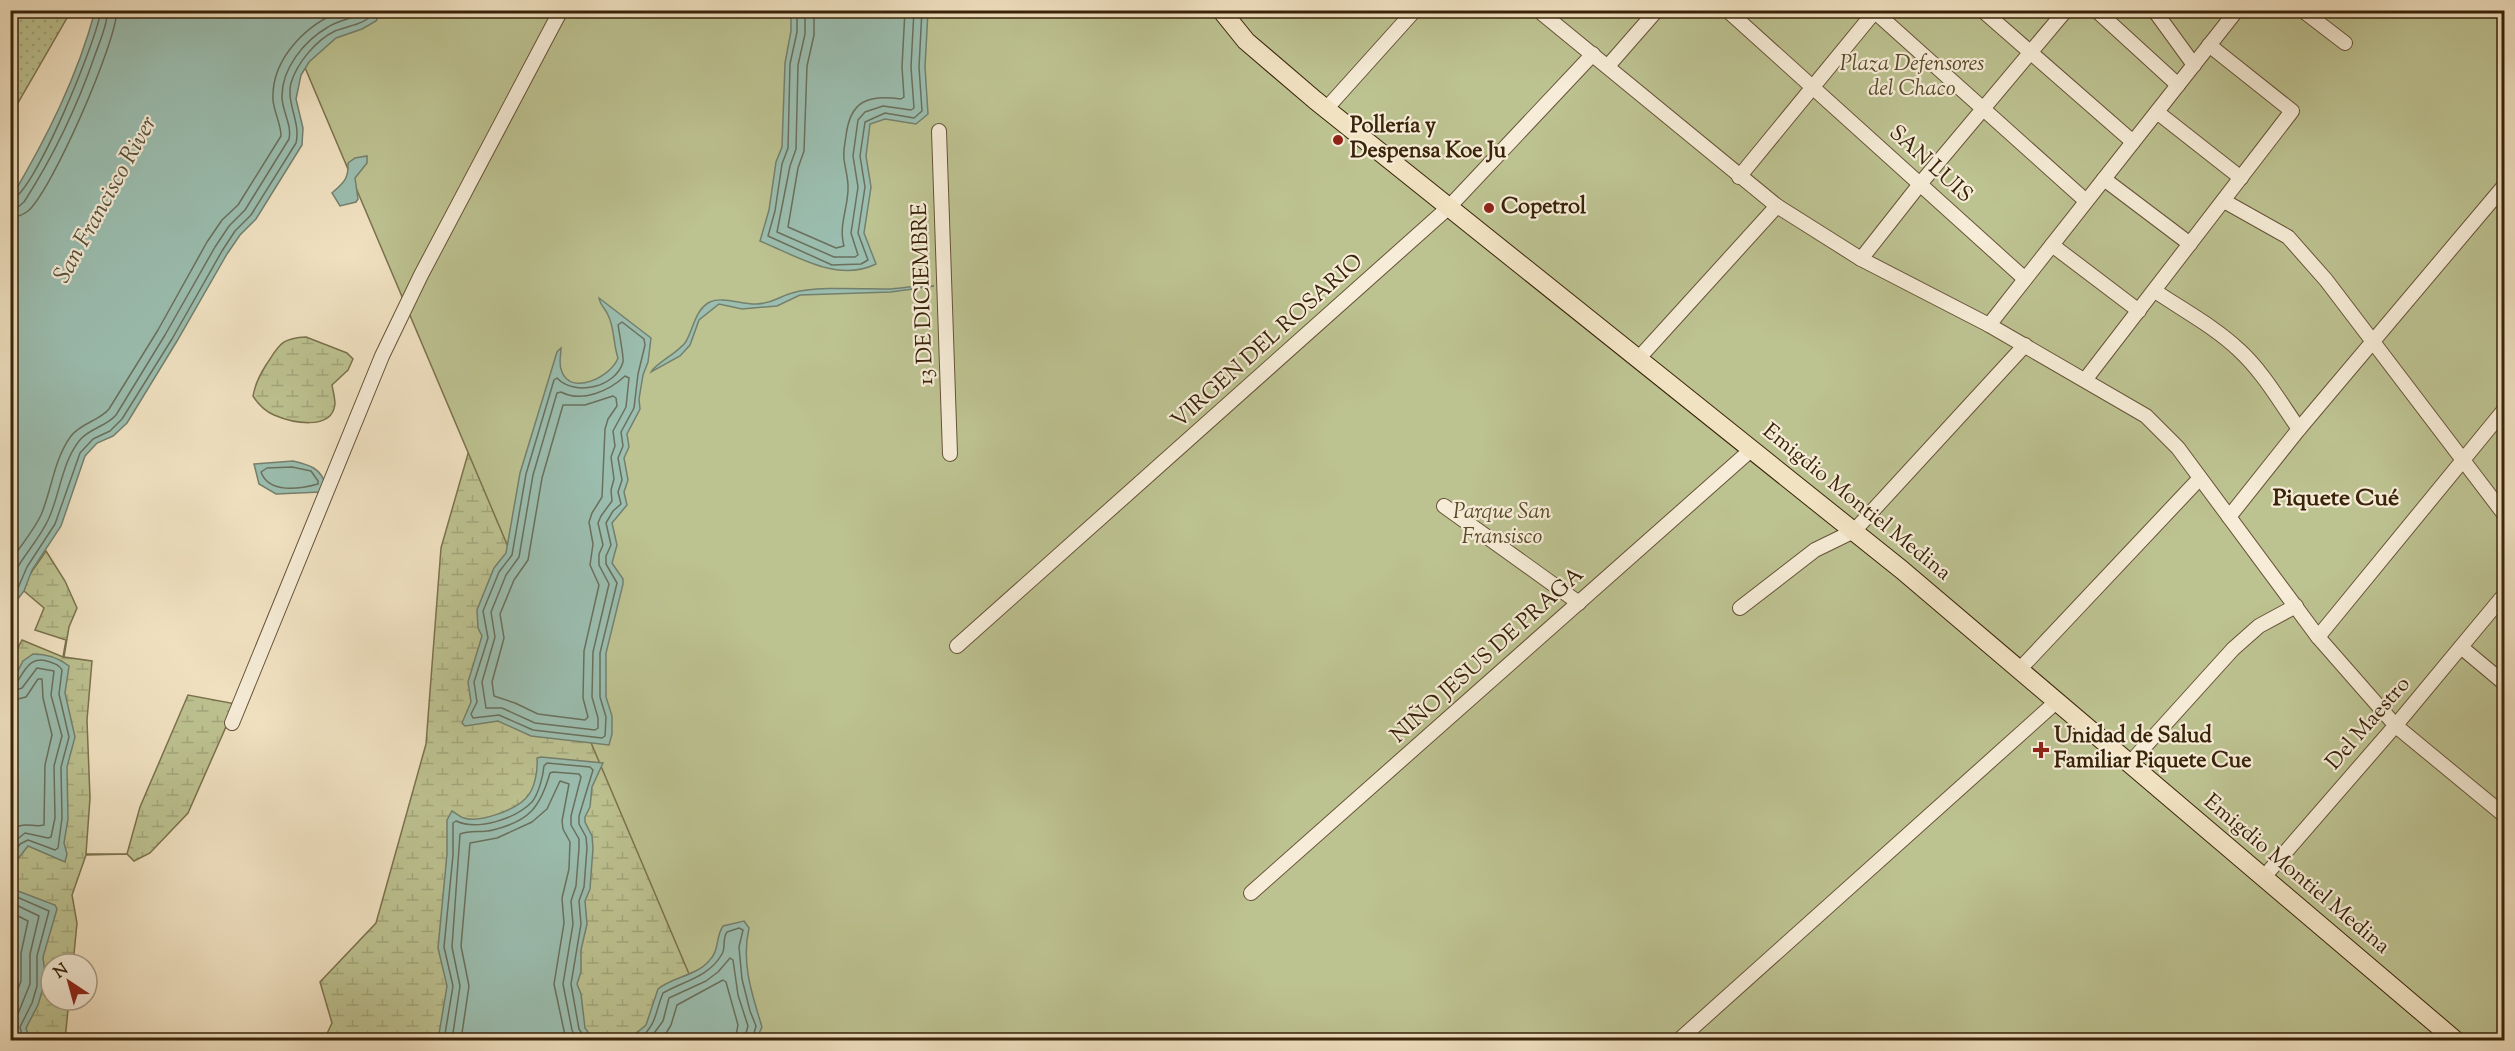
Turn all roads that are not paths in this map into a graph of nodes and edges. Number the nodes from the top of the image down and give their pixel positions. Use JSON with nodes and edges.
{"nodes":[{"id":1,"x":561,"y":10,"type":"edge"},
{"id":2,"x":1221,"y":10,"type":"edge"},
{"id":3,"x":1415,"y":10,"type":"edge"},
{"id":4,"x":1538,"y":10,"type":"edge"},
{"id":5,"x":1657,"y":10,"type":"edge"},
{"id":6,"x":1727,"y":10,"type":"edge"},
{"id":7,"x":1982,"y":10,"type":"edge"},
{"id":8,"x":2066,"y":10,"type":"edge"},
{"id":9,"x":2096,"y":10,"type":"edge"},
{"id":10,"x":2154,"y":10,"type":"edge"},
{"id":11,"x":2237,"y":10,"type":"edge"},
{"id":12,"x":2302,"y":10,"type":"edge"},
{"id":13,"x":1874,"y":11,"type":"edge"},
{"id":14,"x":2345,"y":43,"type":"dead end"},
{"id":15,"x":2209,"y":45,"type":"junction"},
{"id":16,"x":2031,"y":53,"type":"junction"},
{"id":17,"x":1593,"y":54,"type":"junction"},
{"id":18,"x":2193,"y":65,"type":"junction"},
{"id":19,"x":1608,"y":66,"type":"junction"},
{"id":20,"x":2178,"y":85,"type":"junction"},
{"id":21,"x":1813,"y":87,"type":"junction"},
{"id":22,"x":1326,"y":109,"type":"junction"},
{"id":23,"x":1983,"y":109,"type":"junction"},
{"id":24,"x":2157,"y":112,"type":"junction"},
{"id":25,"x":939,"y":131,"type":"dead end"},
{"id":26,"x":2133,"y":142,"type":"junction"},
{"id":27,"x":1739,"y":177,"type":"junction"},
{"id":28,"x":2241,"y":178,"type":"junction"},
{"id":29,"x":2104,"y":180,"type":"junction"},
{"id":30,"x":1920,"y":184,"type":"junction"},
{"id":31,"x":2505,"y":186,"type":"edge"},
{"id":32,"x":2086,"y":201,"type":"junction"},
{"id":33,"x":2224,"y":201,"type":"junction"},
{"id":34,"x":1777,"y":206,"type":"junction"},
{"id":35,"x":1449,"y":207,"type":"junction"},
{"id":36,"x":2190,"y":244,"type":"junction"},
{"id":37,"x":2052,"y":245,"type":"junction"},
{"id":38,"x":1861,"y":259,"type":"junction"},
{"id":39,"x":2025,"y":279,"type":"junction"},
{"id":40,"x":2155,"y":291,"type":"junction"},
{"id":41,"x":2139,"y":311,"type":"junction"},
{"id":42,"x":1989,"y":325,"type":"junction"},
{"id":43,"x":2372,"y":342,"type":"junction"},
{"id":44,"x":2025,"y":345,"type":"junction"},
{"id":45,"x":1638,"y":359,"type":"junction"},
{"id":46,"x":2085,"y":380,"type":"junction"},
{"id":47,"x":2505,"y":410,"type":"edge"},
{"id":48,"x":2299,"y":429,"type":"junction"},
{"id":49,"x":1752,"y":449,"type":"junction"},
{"id":50,"x":950,"y":454,"type":"dead end"},
{"id":51,"x":2463,"y":460,"type":"junction"},
{"id":52,"x":2199,"y":478,"type":"junction"},
{"id":53,"x":1444,"y":506,"type":"dead end"},
{"id":54,"x":2505,"y":514,"type":"edge"},
{"id":55,"x":2229,"y":517,"type":"junction"},
{"id":56,"x":1854,"y":531,"type":"junction"},
{"id":57,"x":2505,"y":595,"type":"edge"},
{"id":58,"x":1579,"y":603,"type":"junction"},
{"id":59,"x":2296,"y":606,"type":"junction"},
{"id":60,"x":1740,"y":608,"type":"dead end"},
{"id":61,"x":2318,"y":637,"type":"junction"},
{"id":62,"x":957,"y":646,"type":"dead end"},
{"id":63,"x":2461,"y":647,"type":"junction"},
{"id":64,"x":2019,"y":670,"type":"junction"},
{"id":65,"x":2505,"y":683,"type":"edge"},
{"id":66,"x":2056,"y":702,"type":"junction"},
{"id":67,"x":232,"y":723,"type":"dead end"},
{"id":68,"x":2396,"y":726,"type":"junction"},
{"id":69,"x":2129,"y":764,"type":"junction"},
{"id":70,"x":2505,"y":815,"type":"edge"},
{"id":71,"x":2263,"y":878,"type":"junction"},
{"id":72,"x":1251,"y":893,"type":"dead end"},
{"id":73,"x":1678,"y":1041,"type":"edge"},
{"id":74,"x":2455,"y":1041,"type":"edge"}],
"edges":[{"from":1,"to":67,"type":"street"},
{"from":2,"to":22,"type":"main road","name":"Emigdio Montiel Medina"},
{"from":3,"to":22,"type":"street"},
{"from":4,"to":17,"type":"street"},
{"from":5,"to":19,"type":"street"},
{"from":6,"to":21,"type":"street","name":"SAN LUIS"},
{"from":7,"to":16,"type":"street"},
{"from":8,"to":16,"type":"street"},
{"from":9,"to":20,"type":"street"},
{"from":10,"to":18,"type":"street"},
{"from":11,"to":15,"type":"street"},
{"from":12,"to":14,"type":"street"},
{"from":13,"to":21,"type":"street"},
{"from":13,"to":23,"type":"street"},
{"from":15,"to":18,"type":"street"},
{"from":15,"to":28,"type":"street"},
{"from":16,"to":23,"type":"street"},
{"from":16,"to":26,"type":"street"},
{"from":17,"to":19,"type":"street"},
{"from":17,"to":35,"type":"street","name":"VIRGEN DEL ROSARIO"},
{"from":18,"to":20,"type":"street"},
{"from":19,"to":27,"type":"street"},
{"from":20,"to":24,"type":"street"},
{"from":21,"to":27,"type":"street"},
{"from":21,"to":30,"type":"street","name":"SAN LUIS"},
{"from":22,"to":35,"type":"main road","name":"Emigdio Montiel Medina"},
{"from":23,"to":30,"type":"street"},
{"from":23,"to":32,"type":"street"},
{"from":24,"to":26,"type":"street"},
{"from":24,"to":28,"type":"street"},
{"from":25,"to":50,"type":"street","name":"13 DE DICIEMBRE"},
{"from":26,"to":29,"type":"street"},
{"from":27,"to":34,"type":"street"},
{"from":28,"to":33,"type":"street"},
{"from":29,"to":32,"type":"street"},
{"from":29,"to":36,"type":"street"},
{"from":30,"to":38,"type":"street"},
{"from":30,"to":39,"type":"street","name":"SAN LUIS"},
{"from":31,"to":43,"type":"street"},
{"from":32,"to":37,"type":"street"},
{"from":33,"to":36,"type":"street"},
{"from":33,"to":43,"type":"street"},
{"from":34,"to":38,"type":"street"},
{"from":34,"to":45,"type":"street"},
{"from":35,"to":45,"type":"main road","name":"Emigdio Montiel Medina"},
{"from":35,"to":62,"type":"street","name":"VIRGEN DEL ROSARIO"},
{"from":36,"to":40,"type":"street"},
{"from":37,"to":39,"type":"street"},
{"from":37,"to":41,"type":"street"},
{"from":38,"to":42,"type":"street"},
{"from":39,"to":42,"type":"street"},
{"from":40,"to":41,"type":"street"},
{"from":40,"to":48,"type":"street"},
{"from":41,"to":46,"type":"street"},
{"from":42,"to":44,"type":"street"},
{"from":43,"to":48,"type":"street"},
{"from":43,"to":51,"type":"street"},
{"from":44,"to":46,"type":"street"},
{"from":44,"to":56,"type":"street"},
{"from":45,"to":49,"type":"main road","name":"Emigdio Montiel Medina"},
{"from":46,"to":52,"type":"street"},
{"from":47,"to":51,"type":"street"},
{"from":48,"to":55,"type":"street"},
{"from":49,"to":56,"type":"main road","name":"Emigdio Montiel Medina"},
{"from":49,"to":58,"type":"street","name":"NIÑO JESUS DE PRAGA"},
{"from":51,"to":54,"type":"street"},
{"from":51,"to":61,"type":"street"},
{"from":52,"to":55,"type":"street"},
{"from":52,"to":64,"type":"street"},
{"from":53,"to":58,"type":"street"},
{"from":55,"to":59,"type":"street"},
{"from":56,"to":60,"type":"street"},
{"from":56,"to":64,"type":"main road","name":"Emigdio Montiel Medina"},
{"from":57,"to":63,"type":"street","name":"Del Maestro"},
{"from":58,"to":72,"type":"street","name":"NIÑO JESUS DE PRAGA"},
{"from":59,"to":61,"type":"street"},
{"from":59,"to":69,"type":"street"},
{"from":61,"to":68,"type":"street"},
{"from":63,"to":65,"type":"street"},
{"from":63,"to":68,"type":"street","name":"Del Maestro"},
{"from":64,"to":66,"type":"main road","name":"Emigdio Montiel Medina"},
{"from":66,"to":69,"type":"main road","name":"Emigdio Montiel Medina"},
{"from":66,"to":73,"type":"street"},
{"from":68,"to":70,"type":"street"},
{"from":68,"to":71,"type":"street","name":"Del Maestro"},
{"from":69,"to":71,"type":"main road","name":"Emigdio Montiel Medina"},
{"from":71,"to":74,"type":"main road","name":"Emigdio Montiel Medina"}]}
